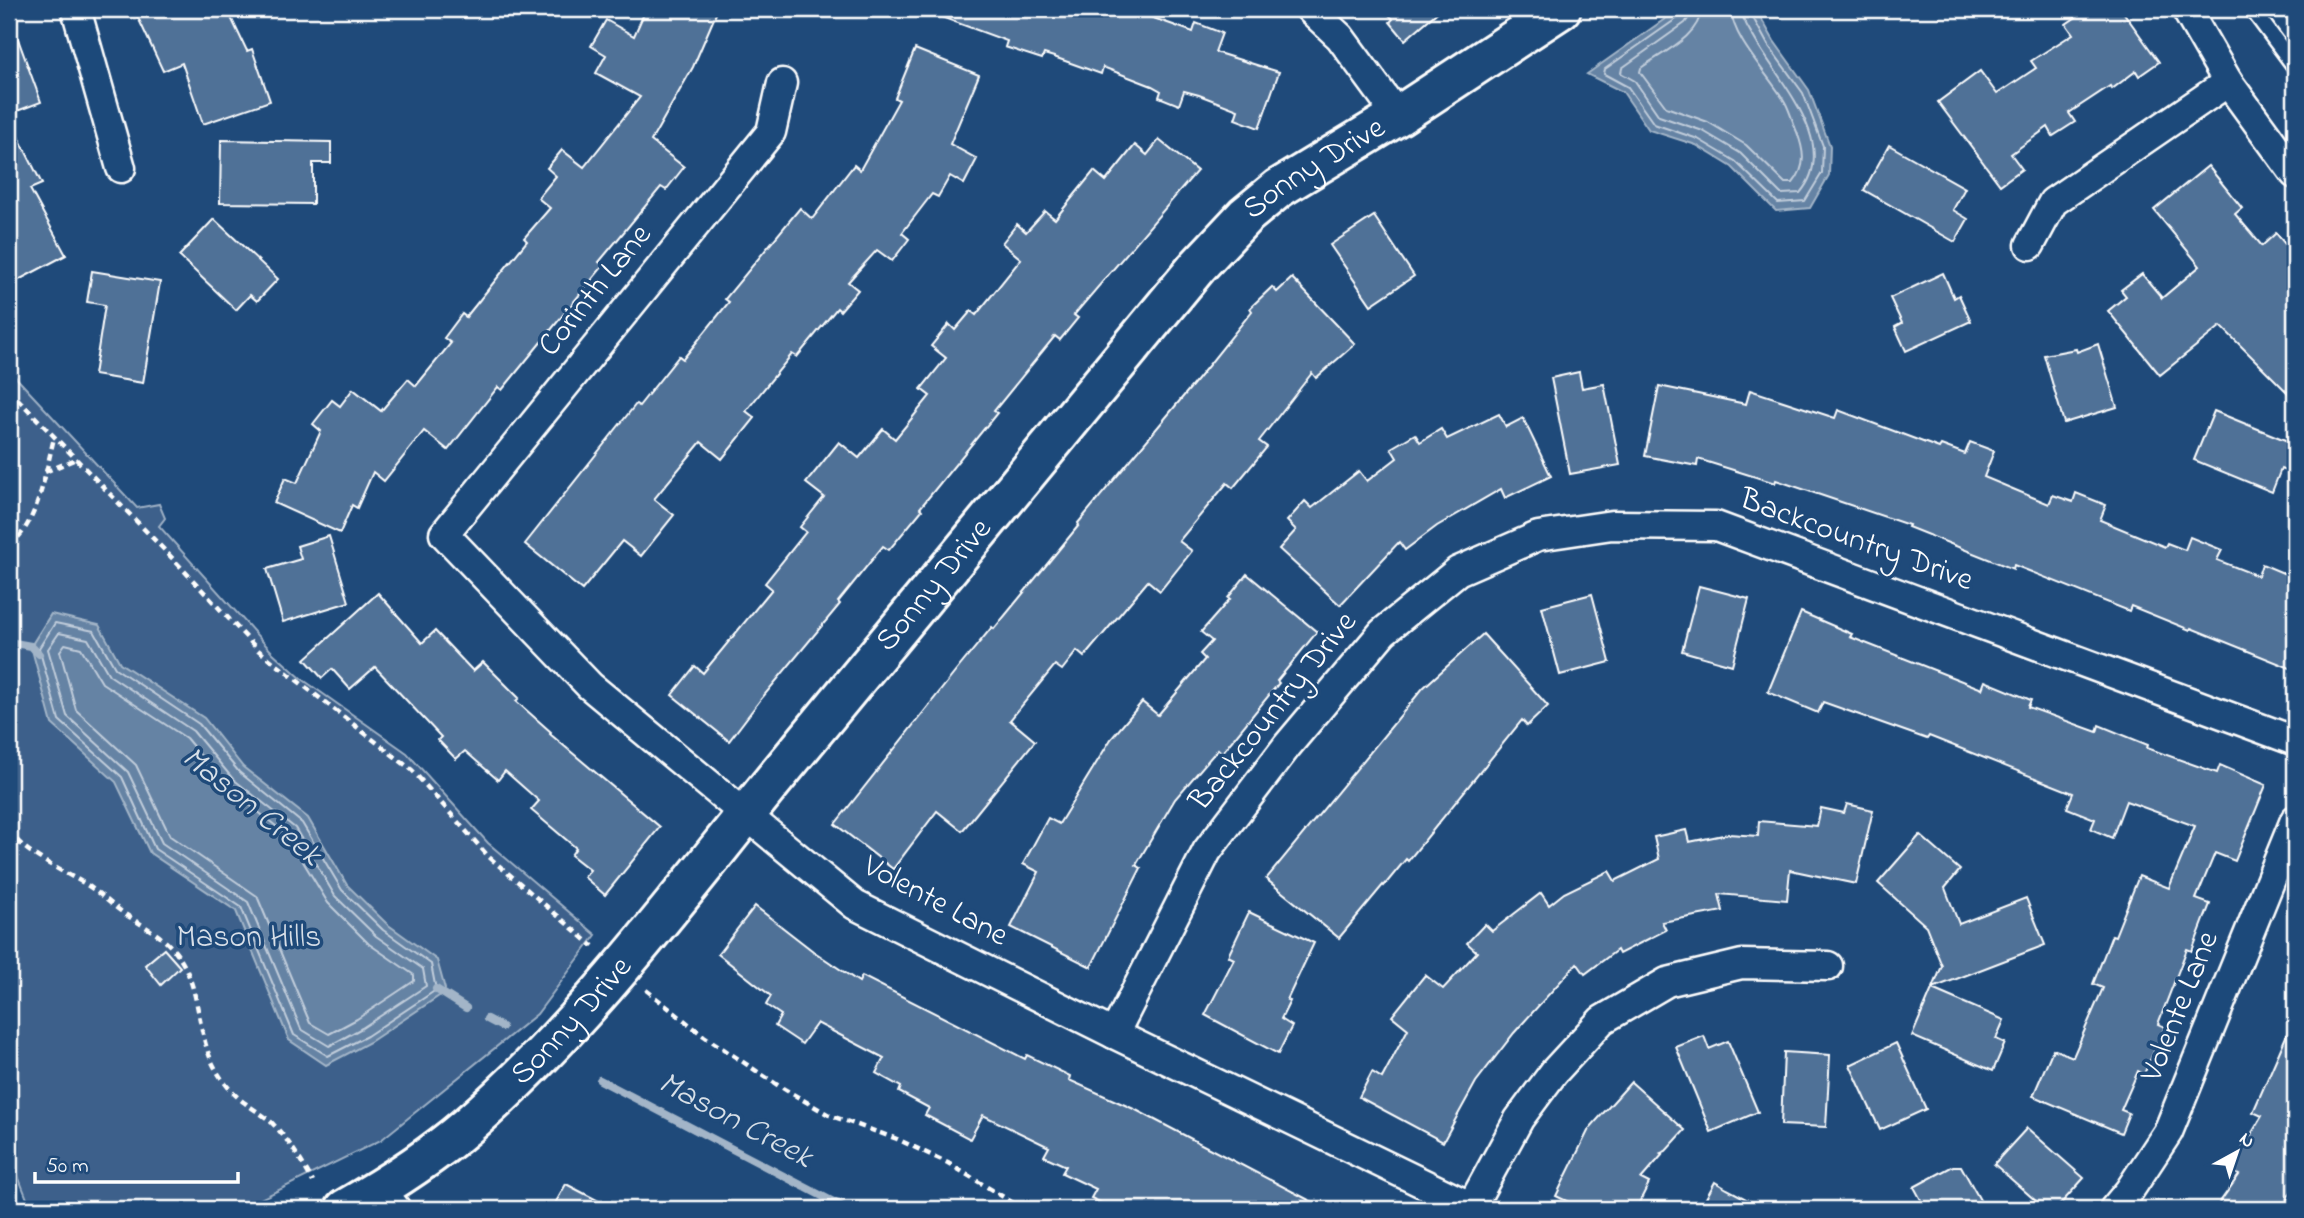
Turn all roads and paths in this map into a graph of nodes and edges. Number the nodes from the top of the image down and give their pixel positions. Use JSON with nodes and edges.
{"nodes":[{"id":1,"x":76,"y":9,"type":"edge"},
{"id":2,"x":1310,"y":9,"type":"edge"},
{"id":3,"x":2186,"y":9,"type":"edge"},
{"id":4,"x":2252,"y":9,"type":"edge"},
{"id":5,"x":1545,"y":13,"type":"edge"},
{"id":6,"x":2295,"y":67,"type":"edge"},
{"id":7,"x":2228,"y":82,"type":"junction"},
{"id":8,"x":782,"y":83,"type":"dead end"},
{"id":9,"x":1398,"y":116,"type":"junction"},
{"id":10,"x":121,"y":168,"type":"dead end"},
{"id":11,"x":2295,"y":174,"type":"edge"},
{"id":12,"x":2030,"y":245,"type":"dead end"},
{"id":13,"x":9,"y":390,"type":"edge"},
{"id":14,"x":54,"y":437,"type":"junction"},
{"id":15,"x":76,"y":460,"type":"junction"},
{"id":16,"x":45,"y":472,"type":"junction"},
{"id":17,"x":444,"y":534,"type":"joint"},
{"id":18,"x":9,"y":545,"type":"edge"},
{"id":19,"x":2295,"y":741,"type":"edge"},
{"id":20,"x":744,"y":816,"type":"junction"},
{"id":21,"x":2295,"y":820,"type":"edge"},
{"id":22,"x":9,"y":831,"type":"edge"},
{"id":23,"x":593,"y":946,"type":"dead end"},
{"id":24,"x":1828,"y":966,"type":"dead end"},
{"id":25,"x":646,"y":990,"type":"dead end"},
{"id":26,"x":1114,"y":1034,"type":"junction"},
{"id":27,"x":313,"y":1182,"type":"dead end"},
{"id":28,"x":388,"y":1199,"type":"edge"},
{"id":29,"x":1474,"y":1208,"type":"edge"},
{"id":30,"x":345,"y":1209,"type":"edge"},
{"id":31,"x":1023,"y":1209,"type":"edge"},
{"id":32,"x":2114,"y":1209,"type":"edge"}],
"edges":[{"from":1,"to":10,"type":"street"},
{"from":2,"to":9,"type":"street"},
{"from":3,"to":7,"type":"street"},
{"from":4,"to":6,"type":"lane"},
{"from":5,"to":9,"type":"street","name":"Sonny Drive"},
{"from":7,"to":11,"type":"street"},
{"from":7,"to":12,"type":"street"},
{"from":8,"to":17,"type":"street","name":"Corinth Lane"},
{"from":9,"to":20,"type":"street","name":"Sonny Drive"},
{"from":13,"to":14,"type":"path"},
{"from":14,"to":15,"type":"path"},
{"from":14,"to":16,"type":"path"},
{"from":15,"to":16,"type":"path"},
{"from":15,"to":23,"type":"path"},
{"from":16,"to":18,"type":"path"},
{"from":17,"to":20,"type":"street","name":"Volente Lane"},
{"from":19,"to":26,"type":"street","name":"Backcountry Drive"},
{"from":20,"to":26,"type":"street","name":"Volente Lane"},
{"from":20,"to":28,"type":"street","name":"Sonny Drive"},
{"from":21,"to":32,"type":"street","name":"Volente Lane"},
{"from":22,"to":27,"type":"path"},
{"from":24,"to":29,"type":"street"},
{"from":25,"to":31,"type":"path"},
{"from":26,"to":29,"type":"street","name":"Volente Lane"},
{"from":28,"to":30,"type":"street","name":"Sonny Drive"}]}
